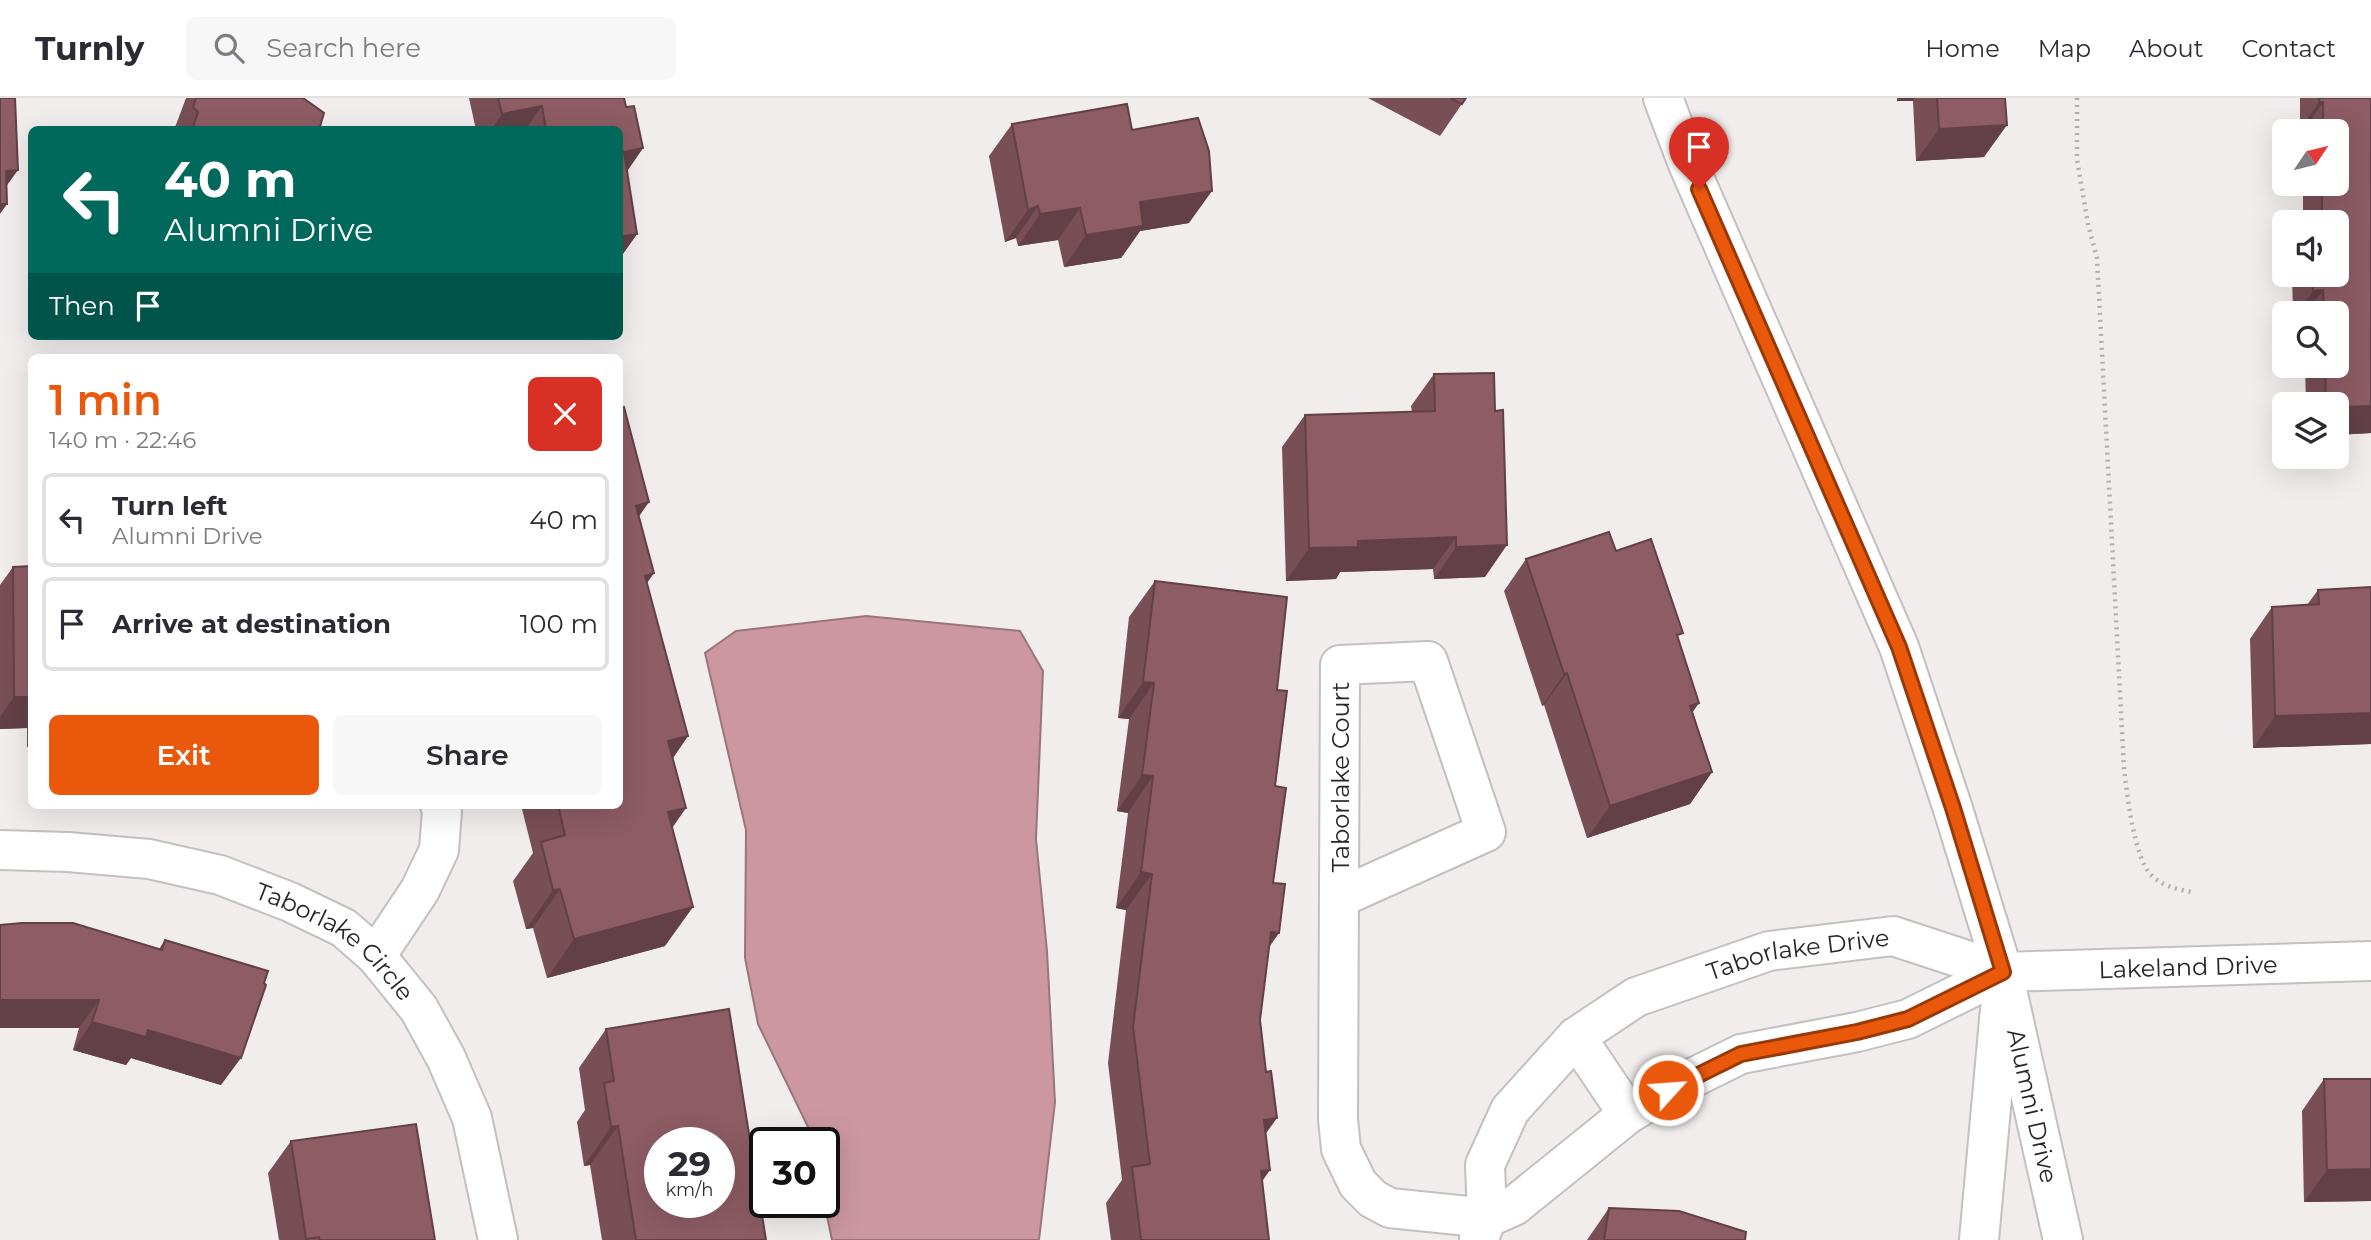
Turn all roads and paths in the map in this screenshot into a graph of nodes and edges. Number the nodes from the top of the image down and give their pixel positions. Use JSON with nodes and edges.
{"nodes":[{"id":1,"x":1663,"y":98,"type":"edge"},
{"id":2,"x":2077,"y":98,"type":"edge"},
{"id":3,"x":441,"y":809,"type":"edge"},
{"id":4,"x":0,"y":850,"type":"edge"},
{"id":5,"x":2191,"y":892,"type":"dead end"},
{"id":6,"x":1339,"y":898,"type":"junction"},
{"id":7,"x":376,"y":956,"type":"junction"},
{"id":8,"x":2371,"y":961,"type":"edge"},
{"id":9,"x":2003,"y":972,"type":"junction"},
{"id":10,"x":1576,"y":1037,"type":"junction"},
{"id":11,"x":1628,"y":1114,"type":"junction"},
{"id":12,"x":1483,"y":1229,"type":"edge"},
{"id":13,"x":498,"y":1240,"type":"edge"},
{"id":14,"x":1979,"y":1240,"type":"edge"},
{"id":15,"x":2063,"y":1240,"type":"edge"}],
"edges":[{"from":1,"to":9,"type":"street","name":"Alumni Drive"},
{"from":2,"to":5,"type":"path"},
{"from":3,"to":7,"type":"street"},
{"from":4,"to":7,"type":"street","name":"Taborlake Circle"},
{"from":6,"to":6,"type":"street","name":"Taborlake Court"},
{"from":6,"to":12,"type":"street","name":"Taborlake Court"},
{"from":7,"to":13,"type":"street","name":"Taborlake Circle"},
{"from":8,"to":9,"type":"street","name":"Lakeland Drive"},
{"from":9,"to":10,"type":"street","name":"Taborlake Drive"},
{"from":9,"to":11,"type":"street"},
{"from":9,"to":14,"type":"street","name":"Alumni Drive"},
{"from":9,"to":15,"type":"street","name":"Alumni Drive"},
{"from":10,"to":11,"type":"street"},
{"from":10,"to":12,"type":"street","name":"Taborlake Drive"},
{"from":11,"to":12,"type":"street"}]}
